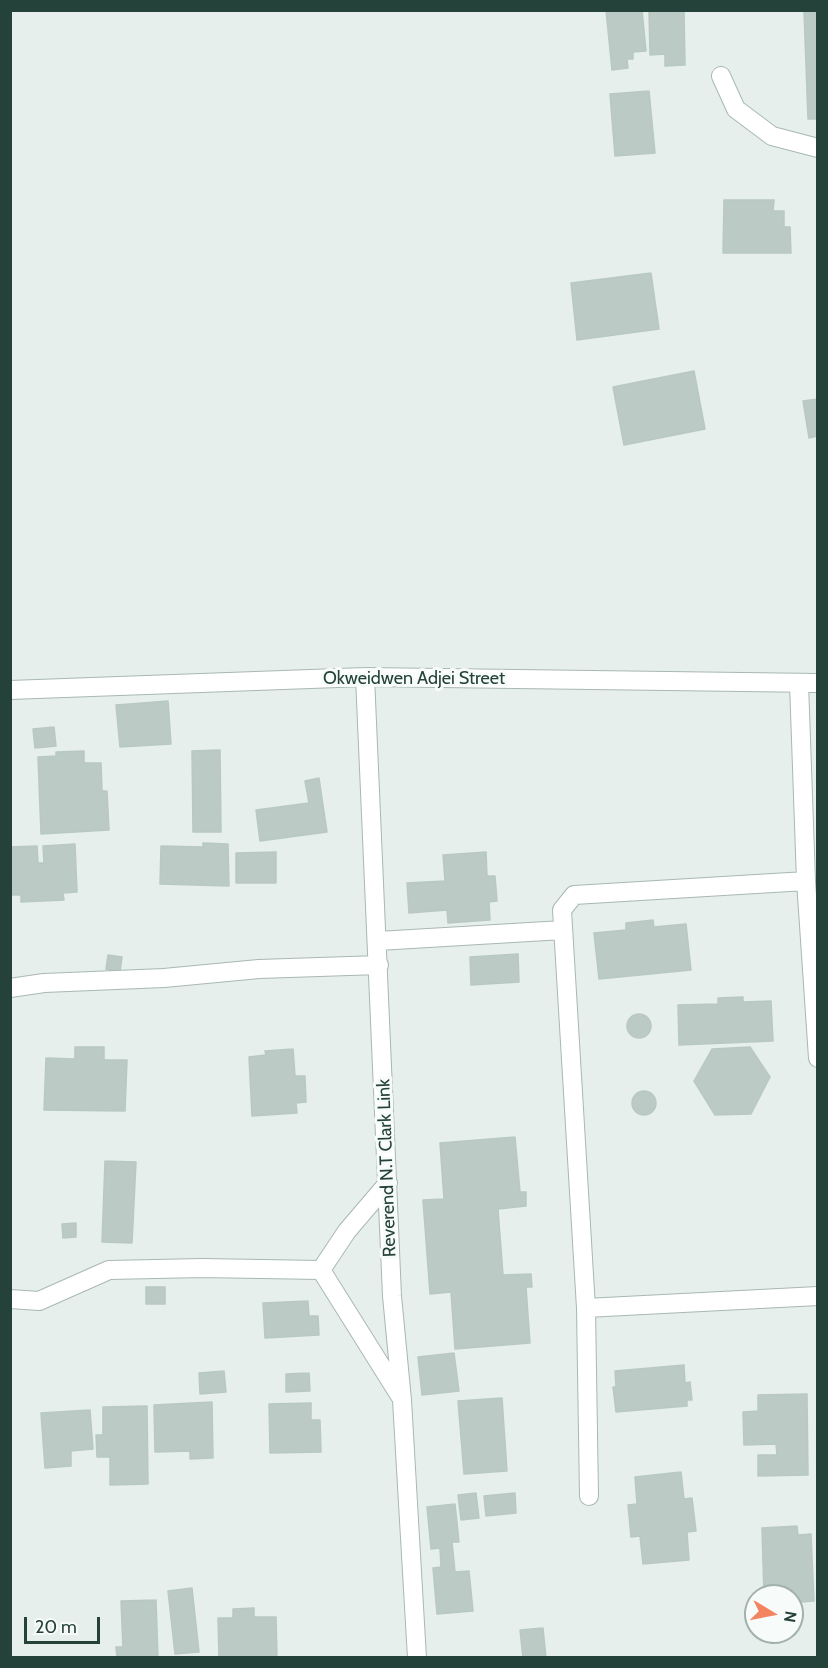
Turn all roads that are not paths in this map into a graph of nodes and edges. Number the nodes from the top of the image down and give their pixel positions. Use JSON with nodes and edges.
{"nodes":[{"id":1,"x":721,"y":76,"type":"dead end"},
{"id":2,"x":818,"y":148,"type":"edge"},
{"id":3,"x":365,"y":677,"type":"junction"},
{"id":4,"x":808,"y":683,"type":"edge"},
{"id":5,"x":10,"y":690,"type":"edge"},
{"id":6,"x":806,"y":880,"type":"junction"},
{"id":7,"x":563,"y":930,"type":"junction"},
{"id":8,"x":378,"y":941,"type":"junction"},
{"id":9,"x":379,"y":966,"type":"junction"},
{"id":10,"x":10,"y":988,"type":"edge"},
{"id":11,"x":818,"y":1058,"type":"edge"},
{"id":12,"x":388,"y":1183,"type":"junction"},
{"id":13,"x":321,"y":1270,"type":"junction"},
{"id":14,"x":818,"y":1296,"type":"edge"},
{"id":15,"x":10,"y":1299,"type":"edge"},
{"id":16,"x":586,"y":1308,"type":"junction"},
{"id":17,"x":402,"y":1400,"type":"junction"},
{"id":18,"x":589,"y":1496,"type":"dead end"},
{"id":19,"x":417,"y":1658,"type":"edge"}],
"edges":[{"from":1,"to":2,"type":"street"},
{"from":3,"to":4,"type":"street","name":"Okweidwen Adjei Street"},
{"from":3,"to":5,"type":"street","name":"Okweidwen Adjei Street"},
{"from":3,"to":8,"type":"street","name":"Reverend N.T Clark Link"},
{"from":4,"to":6,"type":"street"},
{"from":6,"to":7,"type":"street"},
{"from":6,"to":11,"type":"street"},
{"from":7,"to":8,"type":"street"},
{"from":7,"to":16,"type":"street"},
{"from":8,"to":9,"type":"street","name":"Reverend N.T Clark Link"},
{"from":9,"to":10,"type":"street"},
{"from":9,"to":12,"type":"street","name":"Reverend N.T Clark Link"},
{"from":12,"to":13,"type":"street"},
{"from":12,"to":17,"type":"street","name":"Reverend N.T Clark Link"},
{"from":13,"to":15,"type":"street"},
{"from":13,"to":17,"type":"street"},
{"from":14,"to":16,"type":"street"},
{"from":16,"to":18,"type":"street"},
{"from":17,"to":19,"type":"street","name":"Reverend N.T Clark Link"}]}
